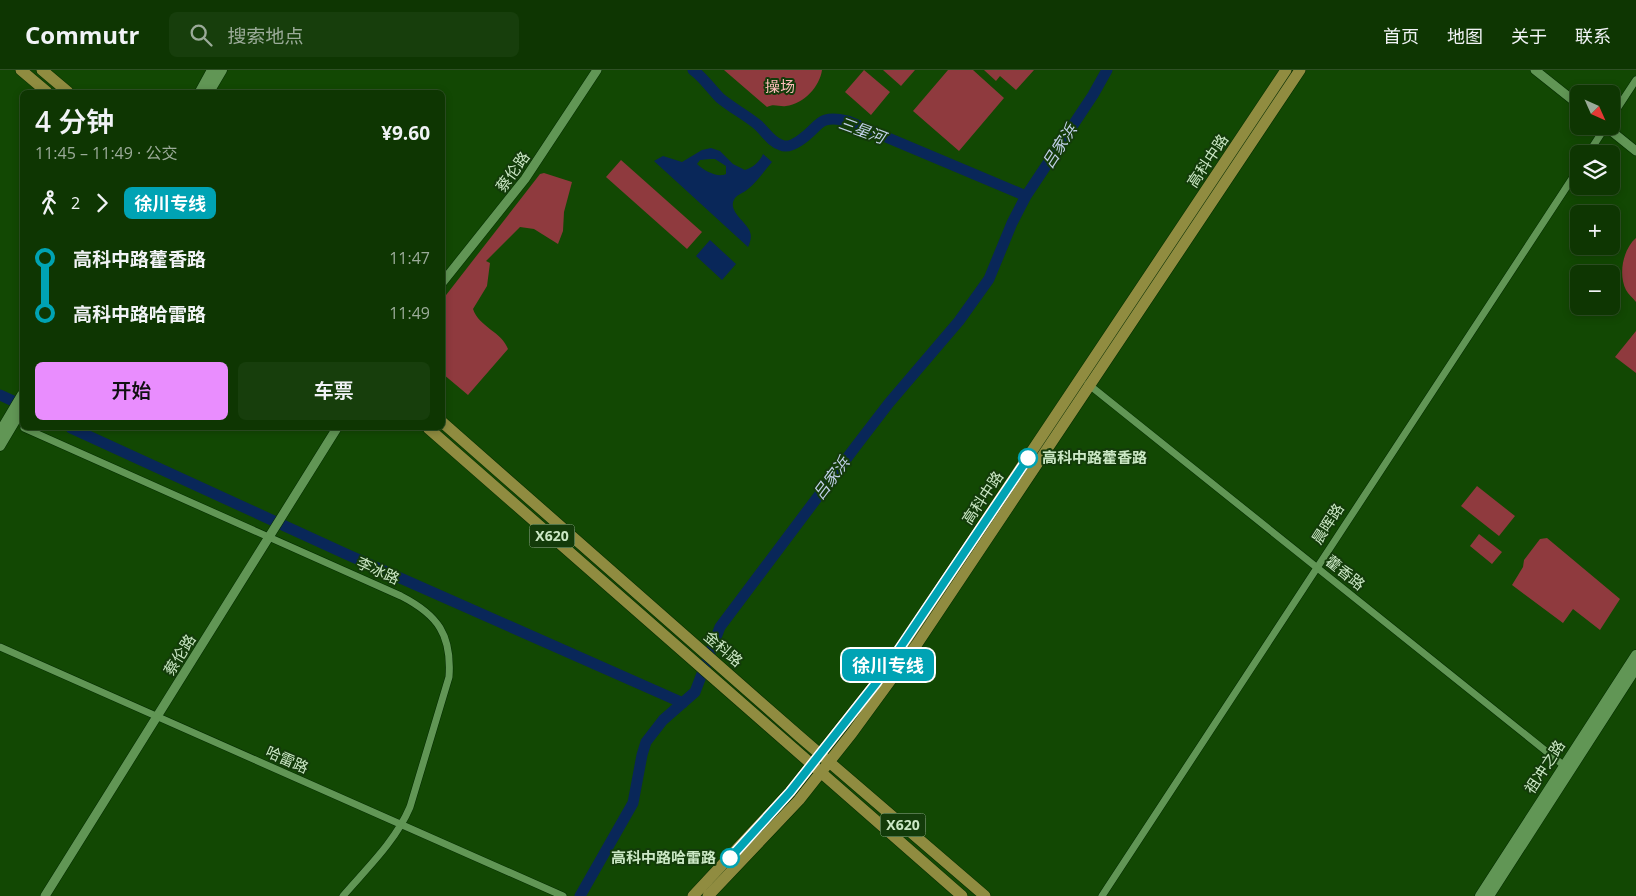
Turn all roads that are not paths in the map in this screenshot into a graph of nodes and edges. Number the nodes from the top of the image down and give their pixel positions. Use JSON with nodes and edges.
{"nodes":[{"id":1,"x":42,"y":70,"type":"edge"},
{"id":2,"x":212,"y":70,"type":"edge"},
{"id":3,"x":222,"y":70,"type":"edge"},
{"id":4,"x":592,"y":70,"type":"edge"},
{"id":5,"x":597,"y":70,"type":"edge"},
{"id":6,"x":1286,"y":70,"type":"edge"},
{"id":7,"x":1300,"y":70,"type":"edge"},
{"id":8,"x":1535,"y":70,"type":"edge"},
{"id":9,"x":23,"y":71,"type":"edge"},
{"id":10,"x":1636,"y":80,"type":"edge"},
{"id":11,"x":45,"y":90,"type":"edge"},
{"id":12,"x":66,"y":90,"type":"edge"},
{"id":13,"x":201,"y":90,"type":"edge"},
{"id":14,"x":210,"y":90,"type":"edge"},
{"id":15,"x":1570,"y":98,"type":"edge"},
{"id":16,"x":1620,"y":104,"type":"edge"},
{"id":17,"x":1617,"y":135,"type":"edge"},
{"id":18,"x":1636,"y":150,"type":"edge"},
{"id":19,"x":1570,"y":182,"type":"edge"},
{"id":20,"x":445,"y":272,"type":"edge"},
{"id":21,"x":445,"y":279,"type":"edge"},
{"id":22,"x":1085,"y":382,"type":"junction"},
{"id":23,"x":20,"y":409,"type":"edge"},
{"id":24,"x":14,"y":423,"type":"edge"},
{"id":25,"x":445,"y":425,"type":"edge"},
{"id":26,"x":30,"y":430,"type":"edge"},
{"id":27,"x":331,"y":430,"type":"edge"},
{"id":28,"x":336,"y":430,"type":"edge"},
{"id":29,"x":430,"y":430,"type":"edge"},
{"id":30,"x":0,"y":432,"type":"edge"},
{"id":31,"x":0,"y":446,"type":"edge"},
{"id":32,"x":282,"y":512,"type":"junction"},
{"id":33,"x":269,"y":534,"type":"junction"},
{"id":34,"x":1316,"y":567,"type":"junction"},
{"id":35,"x":0,"y":647,"type":"edge"},
{"id":36,"x":1636,"y":656,"type":"edge"},
{"id":37,"x":1636,"y":668,"type":"edge"},
{"id":38,"x":155,"y":716,"type":"junction"},
{"id":39,"x":825,"y":758,"type":"junction"},
{"id":40,"x":1567,"y":768,"type":"junction"},
{"id":41,"x":816,"y":769,"type":"junction"},
{"id":42,"x":402,"y":825,"type":"junction"},
{"id":43,"x":41,"y":896,"type":"edge"},
{"id":44,"x":45,"y":896,"type":"edge"},
{"id":45,"x":342,"y":896,"type":"edge"},
{"id":46,"x":563,"y":896,"type":"edge"},
{"id":47,"x":693,"y":896,"type":"edge"},
{"id":48,"x":708,"y":896,"type":"edge"},
{"id":49,"x":962,"y":896,"type":"edge"},
{"id":50,"x":985,"y":896,"type":"edge"},
{"id":51,"x":1102,"y":896,"type":"edge"},
{"id":52,"x":1480,"y":896,"type":"edge"},
{"id":53,"x":1489,"y":896,"type":"edge"}],
"edges":[{"from":1,"to":12,"type":"main road"},
{"from":2,"to":13,"type":"main road"},
{"from":3,"to":14,"type":"main road"},
{"from":4,"to":20,"type":"street","name":"蔡伦路"},
{"from":5,"to":21,"type":"street","name":"蔡伦路"},
{"from":6,"to":22,"type":"main road","name":"高科中路"},
{"from":7,"to":22,"type":"main road","name":"高科中路"},
{"from":8,"to":15,"type":"street"},
{"from":9,"to":11,"type":"main road"},
{"from":10,"to":16,"type":"street"},
{"from":17,"to":18,"type":"street"},
{"from":19,"to":34,"type":"street","name":"晨晖路"},
{"from":22,"to":34,"type":"street","name":"藿香路"},
{"from":22,"to":39,"type":"main road","name":"高科中路"},
{"from":23,"to":24,"type":"main road"},
{"from":24,"to":30,"type":"main road"},
{"from":24,"to":31,"type":"main road"},
{"from":25,"to":39,"type":"main road","name":"金科路","number":"X620"},
{"from":26,"to":33,"type":"street","name":"李冰路"},
{"from":27,"to":32,"type":"street","name":"蔡伦路"},
{"from":28,"to":32,"type":"street","name":"蔡伦路"},
{"from":29,"to":41,"type":"main road","name":"金科路","number":"X620"},
{"from":32,"to":33,"type":"street","name":"蔡伦路"},
{"from":33,"to":38,"type":"street","name":"蔡伦路"},
{"from":33,"to":42,"type":"street","name":"李冰路"},
{"from":34,"to":40,"type":"street","name":"藿香路"},
{"from":34,"to":51,"type":"street","name":"晨晖路"},
{"from":35,"to":38,"type":"street","name":"哈雷路"},
{"from":36,"to":40,"type":"main road","name":"祖冲之路"},
{"from":37,"to":40,"type":"main road","name":"祖冲之路"},
{"from":38,"to":42,"type":"street","name":"哈雷路"},
{"from":38,"to":43,"type":"street","name":"蔡伦路"},
{"from":38,"to":44,"type":"street","name":"蔡伦路"},
{"from":39,"to":41,"type":"main road","name":"高科中路"},
{"from":39,"to":50,"type":"main road","name":"金科路","number":"X620"},
{"from":40,"to":52,"type":"main road","name":"祖冲之路"},
{"from":40,"to":53,"type":"main road","name":"祖冲之路"},
{"from":41,"to":47,"type":"main road","name":"高科中路"},
{"from":41,"to":48,"type":"main road","name":"高科中路"},
{"from":41,"to":49,"type":"main road","name":"金科路","number":"X620"},
{"from":42,"to":45,"type":"street","name":"李冰路"},
{"from":42,"to":46,"type":"street","name":"哈雷路"}]}
